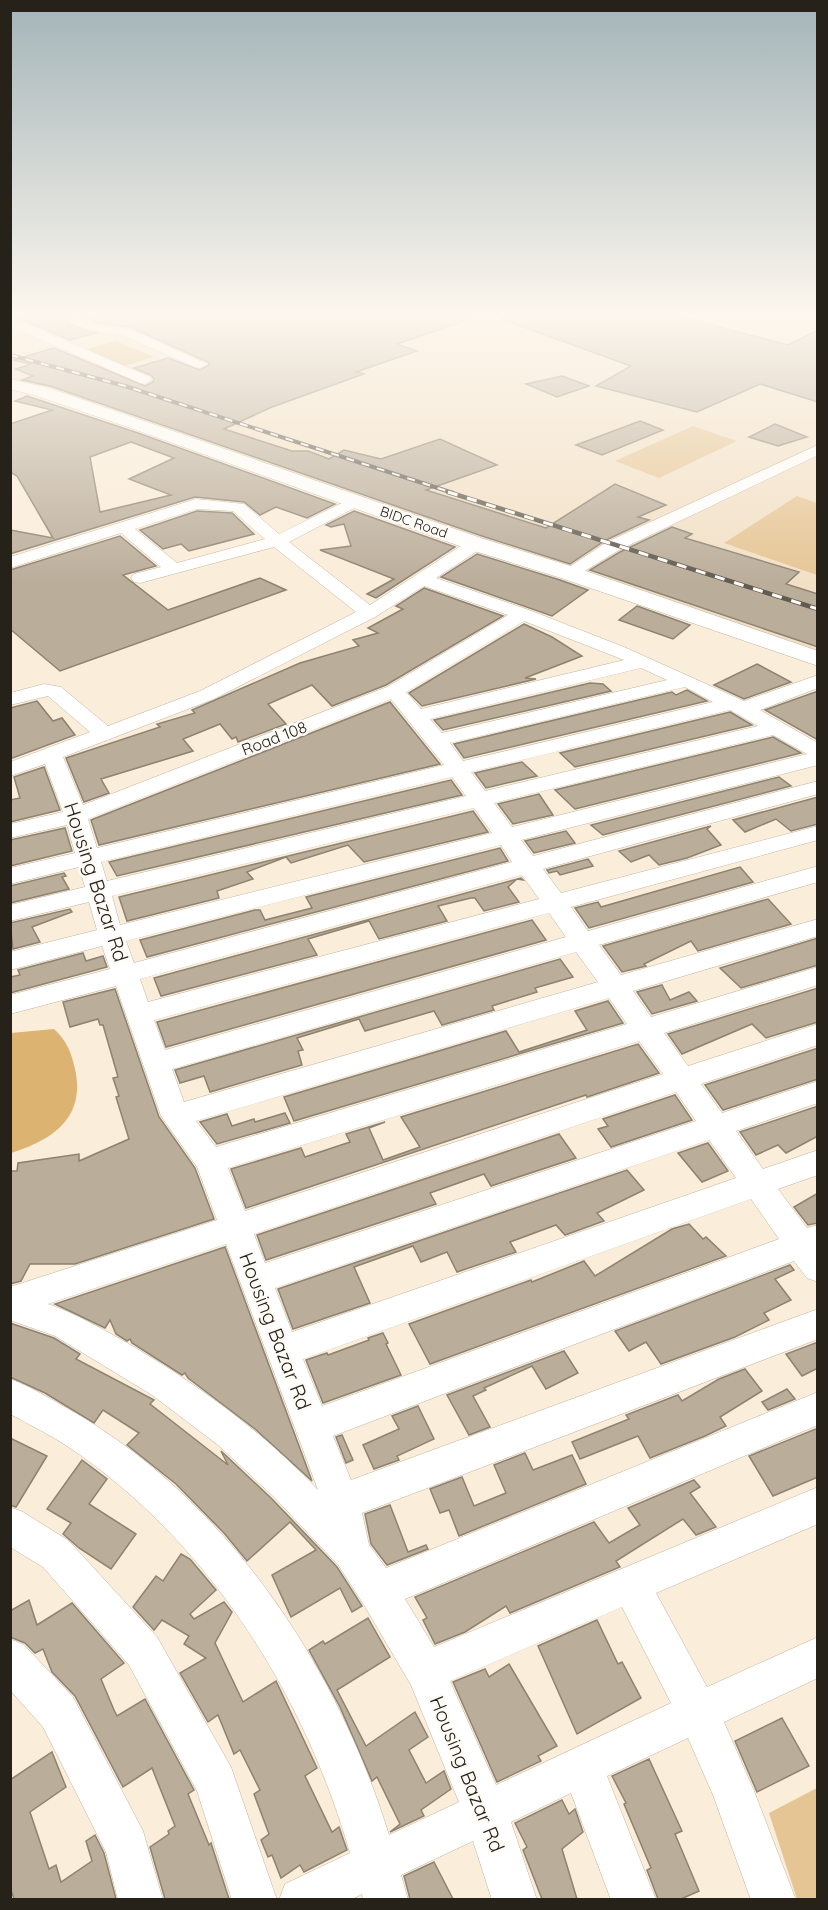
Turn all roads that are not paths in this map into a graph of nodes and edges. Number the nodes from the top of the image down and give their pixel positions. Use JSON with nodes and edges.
{"nodes":[{"id":1,"x":84,"y":406,"type":"edge"},
{"id":2,"x":818,"y":449,"type":"edge"},
{"id":3,"x":356,"y":501,"type":"junction"},
{"id":4,"x":123,"y":527,"type":"junction"},
{"id":5,"x":277,"y":541,"type":"junction"},
{"id":6,"x":476,"y":543,"type":"junction"},
{"id":7,"x":10,"y":563,"type":"edge"},
{"id":8,"x":174,"y":569,"type":"junction"},
{"id":9,"x":569,"y":573,"type":"junction"},
{"id":10,"x":140,"y":578,"type":"dead end"},
{"id":11,"x":422,"y":579,"type":"junction"},
{"id":12,"x":369,"y":613,"type":"junction"},
{"id":13,"x":523,"y":614,"type":"junction"},
{"id":14,"x":818,"y":659,"type":"edge"},
{"id":15,"x":642,"y":662,"type":"junction"},
{"id":16,"x":687,"y":681,"type":"junction"},
{"id":17,"x":818,"y":681,"type":"edge"},
{"id":18,"x":394,"y":691,"type":"junction"},
{"id":19,"x":10,"y":699,"type":"edge"},
{"id":20,"x":738,"y":706,"type":"junction"},
{"id":21,"x":416,"y":716,"type":"junction"},
{"id":22,"x":774,"y":728,"type":"junction"},
{"id":23,"x":106,"y":735,"type":"junction"},
{"id":24,"x":437,"y":740,"type":"junction"},
{"id":25,"x":818,"y":752,"type":"edge"},
{"id":26,"x":52,"y":756,"type":"junction"},
{"id":27,"x":818,"y":758,"type":"edge"},
{"id":28,"x":458,"y":769,"type":"junction"},
{"id":29,"x":10,"y":770,"type":"edge"},
{"id":30,"x":818,"y":788,"type":"edge"},
{"id":31,"x":480,"y":799,"type":"junction"},
{"id":32,"x":76,"y":816,"type":"junction"},
{"id":33,"x":10,"y":831,"type":"edge"},
{"id":34,"x":818,"y":833,"type":"edge"},
{"id":35,"x":506,"y":835,"type":"junction"},
{"id":36,"x":89,"y":857,"type":"junction"},
{"id":37,"x":527,"y":864,"type":"junction"},
{"id":38,"x":818,"y":874,"type":"edge"},
{"id":39,"x":10,"y":876,"type":"edge"},
{"id":40,"x":100,"y":892,"type":"junction"},
{"id":41,"x":554,"y":902,"type":"junction"},
{"id":42,"x":10,"y":913,"type":"edge"},
{"id":43,"x":818,"y":927,"type":"edge"},
{"id":44,"x":111,"y":935,"type":"junction"},
{"id":45,"x":582,"y":941,"type":"junction"},
{"id":46,"x":10,"y":961,"type":"edge"},
{"id":47,"x":124,"y":974,"type":"junction"},
{"id":48,"x":818,"y":976,"type":"edge"},
{"id":49,"x":615,"y":986,"type":"junction"},
{"id":50,"x":10,"y":1005,"type":"edge"},
{"id":51,"x":139,"y":1014,"type":"junction"},
{"id":52,"x":645,"y":1029,"type":"junction"},
{"id":53,"x":818,"y":1034,"type":"edge"},
{"id":54,"x":157,"y":1063,"type":"junction"},
{"id":55,"x":681,"y":1079,"type":"junction"},
{"id":56,"x":818,"y":1092,"type":"edge"},
{"id":57,"x":176,"y":1116,"type":"junction"},
{"id":58,"x":715,"y":1126,"type":"junction"},
{"id":59,"x":210,"y":1161,"type":"junction"},
{"id":60,"x":818,"y":1162,"type":"edge"},
{"id":61,"x":757,"y":1184,"type":"junction"},
{"id":62,"x":235,"y":1226,"type":"junction"},
{"id":63,"x":812,"y":1250,"type":"edge"},
{"id":64,"x":256,"y":1280,"type":"junction"},
{"id":65,"x":10,"y":1304,"type":"edge"},
{"id":66,"x":818,"y":1324,"type":"edge"},
{"id":67,"x":283,"y":1351,"type":"junction"},
{"id":68,"x":10,"y":1395,"type":"edge"},
{"id":69,"x":818,"y":1408,"type":"edge"},
{"id":70,"x":312,"y":1427,"type":"junction"},
{"id":71,"x":341,"y":1502,"type":"junction"},
{"id":72,"x":818,"y":1505,"type":"edge"},
{"id":73,"x":10,"y":1525,"type":"edge"},
{"id":74,"x":352,"y":1553,"type":"junction"},
{"id":75,"x":630,"y":1585,"type":"junction"},
{"id":76,"x":378,"y":1591,"type":"junction"},
{"id":77,"x":818,"y":1658,"type":"edge"},
{"id":78,"x":10,"y":1659,"type":"edge"},
{"id":79,"x":425,"y":1671,"type":"junction"},
{"id":80,"x":698,"y":1712,"type":"junction"},
{"id":81,"x":582,"y":1766,"type":"junction"},
{"id":82,"x":486,"y":1813,"type":"junction"},
{"id":83,"x":381,"y":1882,"type":"edge"},
{"id":84,"x":141,"y":1899,"type":"edge"},
{"id":85,"x":255,"y":1899,"type":"edge"},
{"id":86,"x":302,"y":1899,"type":"edge"},
{"id":87,"x":515,"y":1899,"type":"edge"},
{"id":88,"x":634,"y":1899,"type":"edge"},
{"id":89,"x":774,"y":1899,"type":"edge"}],
"edges":[{"from":1,"to":3,"type":"main road","name":"BIDC Road"},
{"from":2,"to":9,"type":"street"},
{"from":3,"to":5,"type":"street"},
{"from":3,"to":6,"type":"main road","name":"BIDC Road"},
{"from":4,"to":5,"type":"street"},
{"from":4,"to":7,"type":"street"},
{"from":4,"to":8,"type":"street"},
{"from":5,"to":8,"type":"street"},
{"from":5,"to":12,"type":"street"},
{"from":6,"to":9,"type":"main road","name":"BIDC Road"},
{"from":6,"to":11,"type":"street"},
{"from":8,"to":10,"type":"street"},
{"from":9,"to":14,"type":"main road","name":"BIDC Road"},
{"from":11,"to":12,"type":"street"},
{"from":11,"to":13,"type":"street"},
{"from":12,"to":23,"type":"street"},
{"from":13,"to":15,"type":"street"},
{"from":13,"to":18,"type":"street","name":"Road 108"},
{"from":15,"to":16,"type":"street"},
{"from":15,"to":21,"type":"street"},
{"from":16,"to":20,"type":"street"},
{"from":16,"to":24,"type":"street"},
{"from":17,"to":20,"type":"street"},
{"from":18,"to":21,"type":"street"},
{"from":18,"to":32,"type":"street","name":"Road 108"},
{"from":19,"to":23,"type":"street"},
{"from":20,"to":22,"type":"street"},
{"from":20,"to":28,"type":"street"},
{"from":21,"to":24,"type":"street"},
{"from":22,"to":25,"type":"street"},
{"from":22,"to":31,"type":"street"},
{"from":23,"to":26,"type":"street"},
{"from":24,"to":28,"type":"street"},
{"from":26,"to":29,"type":"street"},
{"from":26,"to":32,"type":"street","name":"Housing Bazar Rd"},
{"from":27,"to":35,"type":"street"},
{"from":28,"to":31,"type":"street"},
{"from":28,"to":36,"type":"street"},
{"from":30,"to":37,"type":"street"},
{"from":31,"to":35,"type":"street"},
{"from":31,"to":40,"type":"street"},
{"from":32,"to":33,"type":"street","name":"Road 108"},
{"from":32,"to":36,"type":"street","name":"Housing Bazar Rd"},
{"from":34,"to":41,"type":"street"},
{"from":35,"to":37,"type":"street"},
{"from":35,"to":44,"type":"street"},
{"from":36,"to":39,"type":"street"},
{"from":36,"to":40,"type":"street","name":"Housing Bazar Rd"},
{"from":37,"to":41,"type":"street"},
{"from":37,"to":47,"type":"street"},
{"from":38,"to":45,"type":"street"},
{"from":40,"to":42,"type":"street"},
{"from":40,"to":44,"type":"street","name":"Housing Bazar Rd"},
{"from":41,"to":45,"type":"street"},
{"from":41,"to":51,"type":"street"},
{"from":43,"to":49,"type":"street"},
{"from":44,"to":46,"type":"street"},
{"from":44,"to":47,"type":"street","name":"Housing Bazar Rd"},
{"from":45,"to":49,"type":"street"},
{"from":45,"to":54,"type":"street"},
{"from":47,"to":50,"type":"street"},
{"from":47,"to":51,"type":"street","name":"Housing Bazar Rd"},
{"from":48,"to":52,"type":"street"},
{"from":49,"to":52,"type":"street"},
{"from":49,"to":57,"type":"street"},
{"from":51,"to":54,"type":"street","name":"Housing Bazar Rd"},
{"from":52,"to":55,"type":"street"},
{"from":52,"to":59,"type":"street"},
{"from":53,"to":55,"type":"street"},
{"from":54,"to":57,"type":"street","name":"Housing Bazar Rd"},
{"from":55,"to":58,"type":"street"},
{"from":55,"to":62,"type":"street"},
{"from":56,"to":58,"type":"street"},
{"from":57,"to":59,"type":"street","name":"Housing Bazar Rd"},
{"from":58,"to":61,"type":"street"},
{"from":58,"to":64,"type":"street"},
{"from":59,"to":62,"type":"street","name":"Housing Bazar Rd"},
{"from":60,"to":61,"type":"street"},
{"from":61,"to":63,"type":"street"},
{"from":61,"to":67,"type":"street"},
{"from":62,"to":64,"type":"street","name":"Housing Bazar Rd"},
{"from":62,"to":65,"type":"street"},
{"from":63,"to":70,"type":"street"},
{"from":64,"to":67,"type":"street","name":"Housing Bazar Rd"},
{"from":65,"to":74,"type":"street"},
{"from":66,"to":71,"type":"street"},
{"from":67,"to":70,"type":"street","name":"Housing Bazar Rd"},
{"from":68,"to":83,"type":"street"},
{"from":69,"to":76,"type":"street"},
{"from":70,"to":71,"type":"street","name":"Housing Bazar Rd"},
{"from":71,"to":74,"type":"street","name":"Housing Bazar Rd"},
{"from":72,"to":75,"type":"street"},
{"from":73,"to":85,"type":"street"},
{"from":74,"to":76,"type":"street","name":"Housing Bazar Rd"},
{"from":75,"to":79,"type":"street"},
{"from":75,"to":80,"type":"street"},
{"from":76,"to":79,"type":"street","name":"Housing Bazar Rd"},
{"from":77,"to":80,"type":"street"},
{"from":78,"to":84,"type":"street"},
{"from":79,"to":82,"type":"street","name":"Housing Bazar Rd"},
{"from":80,"to":81,"type":"street"},
{"from":80,"to":89,"type":"street"},
{"from":81,"to":82,"type":"street"},
{"from":81,"to":88,"type":"street"},
{"from":82,"to":83,"type":"street"},
{"from":82,"to":87,"type":"street","name":"Housing Bazar Rd"},
{"from":83,"to":86,"type":"street"}]}
